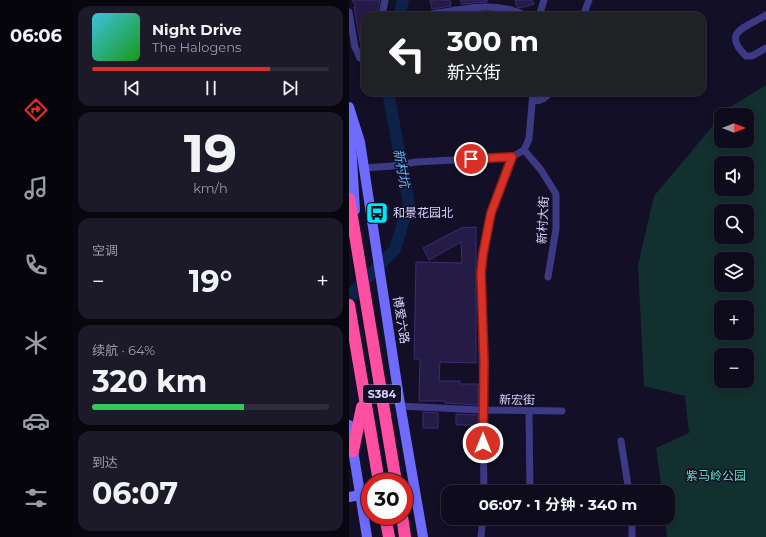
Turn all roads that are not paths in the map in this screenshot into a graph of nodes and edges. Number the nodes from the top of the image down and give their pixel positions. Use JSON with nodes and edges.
{"nodes":[{"id":1,"x":385,"y":0,"type":"edge"},
{"id":2,"x":544,"y":0,"type":"edge"},
{"id":3,"x":589,"y":0,"type":"edge"},
{"id":4,"x":349,"y":12,"type":"edge"},
{"id":5,"x":383,"y":12,"type":"edge"},
{"id":6,"x":449,"y":12,"type":"edge"},
{"id":7,"x":520,"y":12,"type":"edge"},
{"id":8,"x":540,"y":12,"type":"edge"},
{"id":9,"x":584,"y":12,"type":"edge"},
{"id":10,"x":766,"y":15,"type":"edge"},
{"id":11,"x":766,"y":48,"type":"edge"},
{"id":12,"x":361,"y":58,"type":"edge"},
{"id":13,"x":533,"y":96,"type":"edge"},
{"id":14,"x":548,"y":96,"type":"edge"},
{"id":15,"x":533,"y":101,"type":"junction"},
{"id":16,"x":349,"y":110,"type":"edge"},
{"id":17,"x":524,"y":150,"type":"junction"},
{"id":18,"x":512,"y":157,"type":"junction"},
{"id":19,"x":364,"y":168,"type":"junction"},
{"id":20,"x":349,"y":199,"type":"edge"},
{"id":21,"x":357,"y":244,"type":"junction"},
{"id":22,"x":548,"y":277,"type":"dead end"},
{"id":23,"x":349,"y":305,"type":"edge"},
{"id":24,"x":364,"y":400,"type":"junction"},
{"id":25,"x":401,"y":406,"type":"junction"},
{"id":26,"x":483,"y":410,"type":"junction"},
{"id":27,"x":529,"y":412,"type":"junction"},
{"id":28,"x":562,"y":412,"type":"dead end"},
{"id":29,"x":349,"y":425,"type":"edge"},
{"id":30,"x":621,"y":440,"type":"dead end"},
{"id":31,"x":353,"y":451,"type":"junction"},
{"id":32,"x":377,"y":473,"type":"edge"},
{"id":33,"x":395,"y":473,"type":"edge"},
{"id":34,"x":484,"y":485,"type":"edge"},
{"id":35,"x":530,"y":485,"type":"edge"},
{"id":36,"x":628,"y":485,"type":"edge"},
{"id":37,"x":361,"y":495,"type":"joint"},
{"id":38,"x":349,"y":497,"type":"edge"},
{"id":39,"x":365,"y":525,"type":"edge"},
{"id":40,"x":387,"y":525,"type":"edge"},
{"id":41,"x":403,"y":525,"type":"edge"},
{"id":42,"x":482,"y":525,"type":"edge"},
{"id":43,"x":632,"y":525,"type":"edge"},
{"id":44,"x":367,"y":537,"type":"edge"},
{"id":45,"x":389,"y":537,"type":"edge"},
{"id":46,"x":405,"y":537,"type":"edge"},
{"id":47,"x":423,"y":537,"type":"edge"},
{"id":48,"x":481,"y":537,"type":"edge"},
{"id":49,"x":632,"y":537,"type":"edge"}],
"edges":[{"from":1,"to":5,"type":"street"},
{"from":2,"to":8,"type":"street"},
{"from":3,"to":9,"type":"street"},
{"from":4,"to":12,"type":"street"},
{"from":6,"to":7,"type":"street"},
{"from":10,"to":11,"type":"street"},
{"from":13,"to":15,"type":"street"},
{"from":14,"to":15,"type":"street"},
{"from":15,"to":17,"type":"street"},
{"from":16,"to":19,"type":"street","name":"博爱六路"},
{"from":16,"to":21,"type":"street"},
{"from":17,"to":18,"type":"street"},
{"from":17,"to":22,"type":"street","name":"新村大街"},
{"from":18,"to":19,"type":"street"},
{"from":18,"to":26,"type":"street"},
{"from":19,"to":25,"type":"street","name":"博爱六路"},
{"from":20,"to":21,"type":"highway","number":"S384"},
{"from":21,"to":33,"type":"highway","number":"S384"},
{"from":23,"to":24,"type":"highway","number":"S384"},
{"from":24,"to":31,"type":"highway"},
{"from":24,"to":32,"type":"highway","number":"S384"},
{"from":25,"to":26,"type":"street","name":"新宏街"},
{"from":25,"to":47,"type":"street","name":"博爱六路"},
{"from":26,"to":27,"type":"street","name":"新宏街"},
{"from":26,"to":34,"type":"street"},
{"from":27,"to":28,"type":"street","name":"新宏街"},
{"from":27,"to":35,"type":"street"},
{"from":29,"to":31,"type":"street"},
{"from":30,"to":36,"type":"street"},
{"from":31,"to":37,"type":"street"},
{"from":37,"to":38,"type":"street"},
{"from":39,"to":44,"type":"street"},
{"from":40,"to":45,"type":"highway"},
{"from":41,"to":46,"type":"highway"},
{"from":42,"to":48,"type":"street"},
{"from":43,"to":49,"type":"street"}]}
